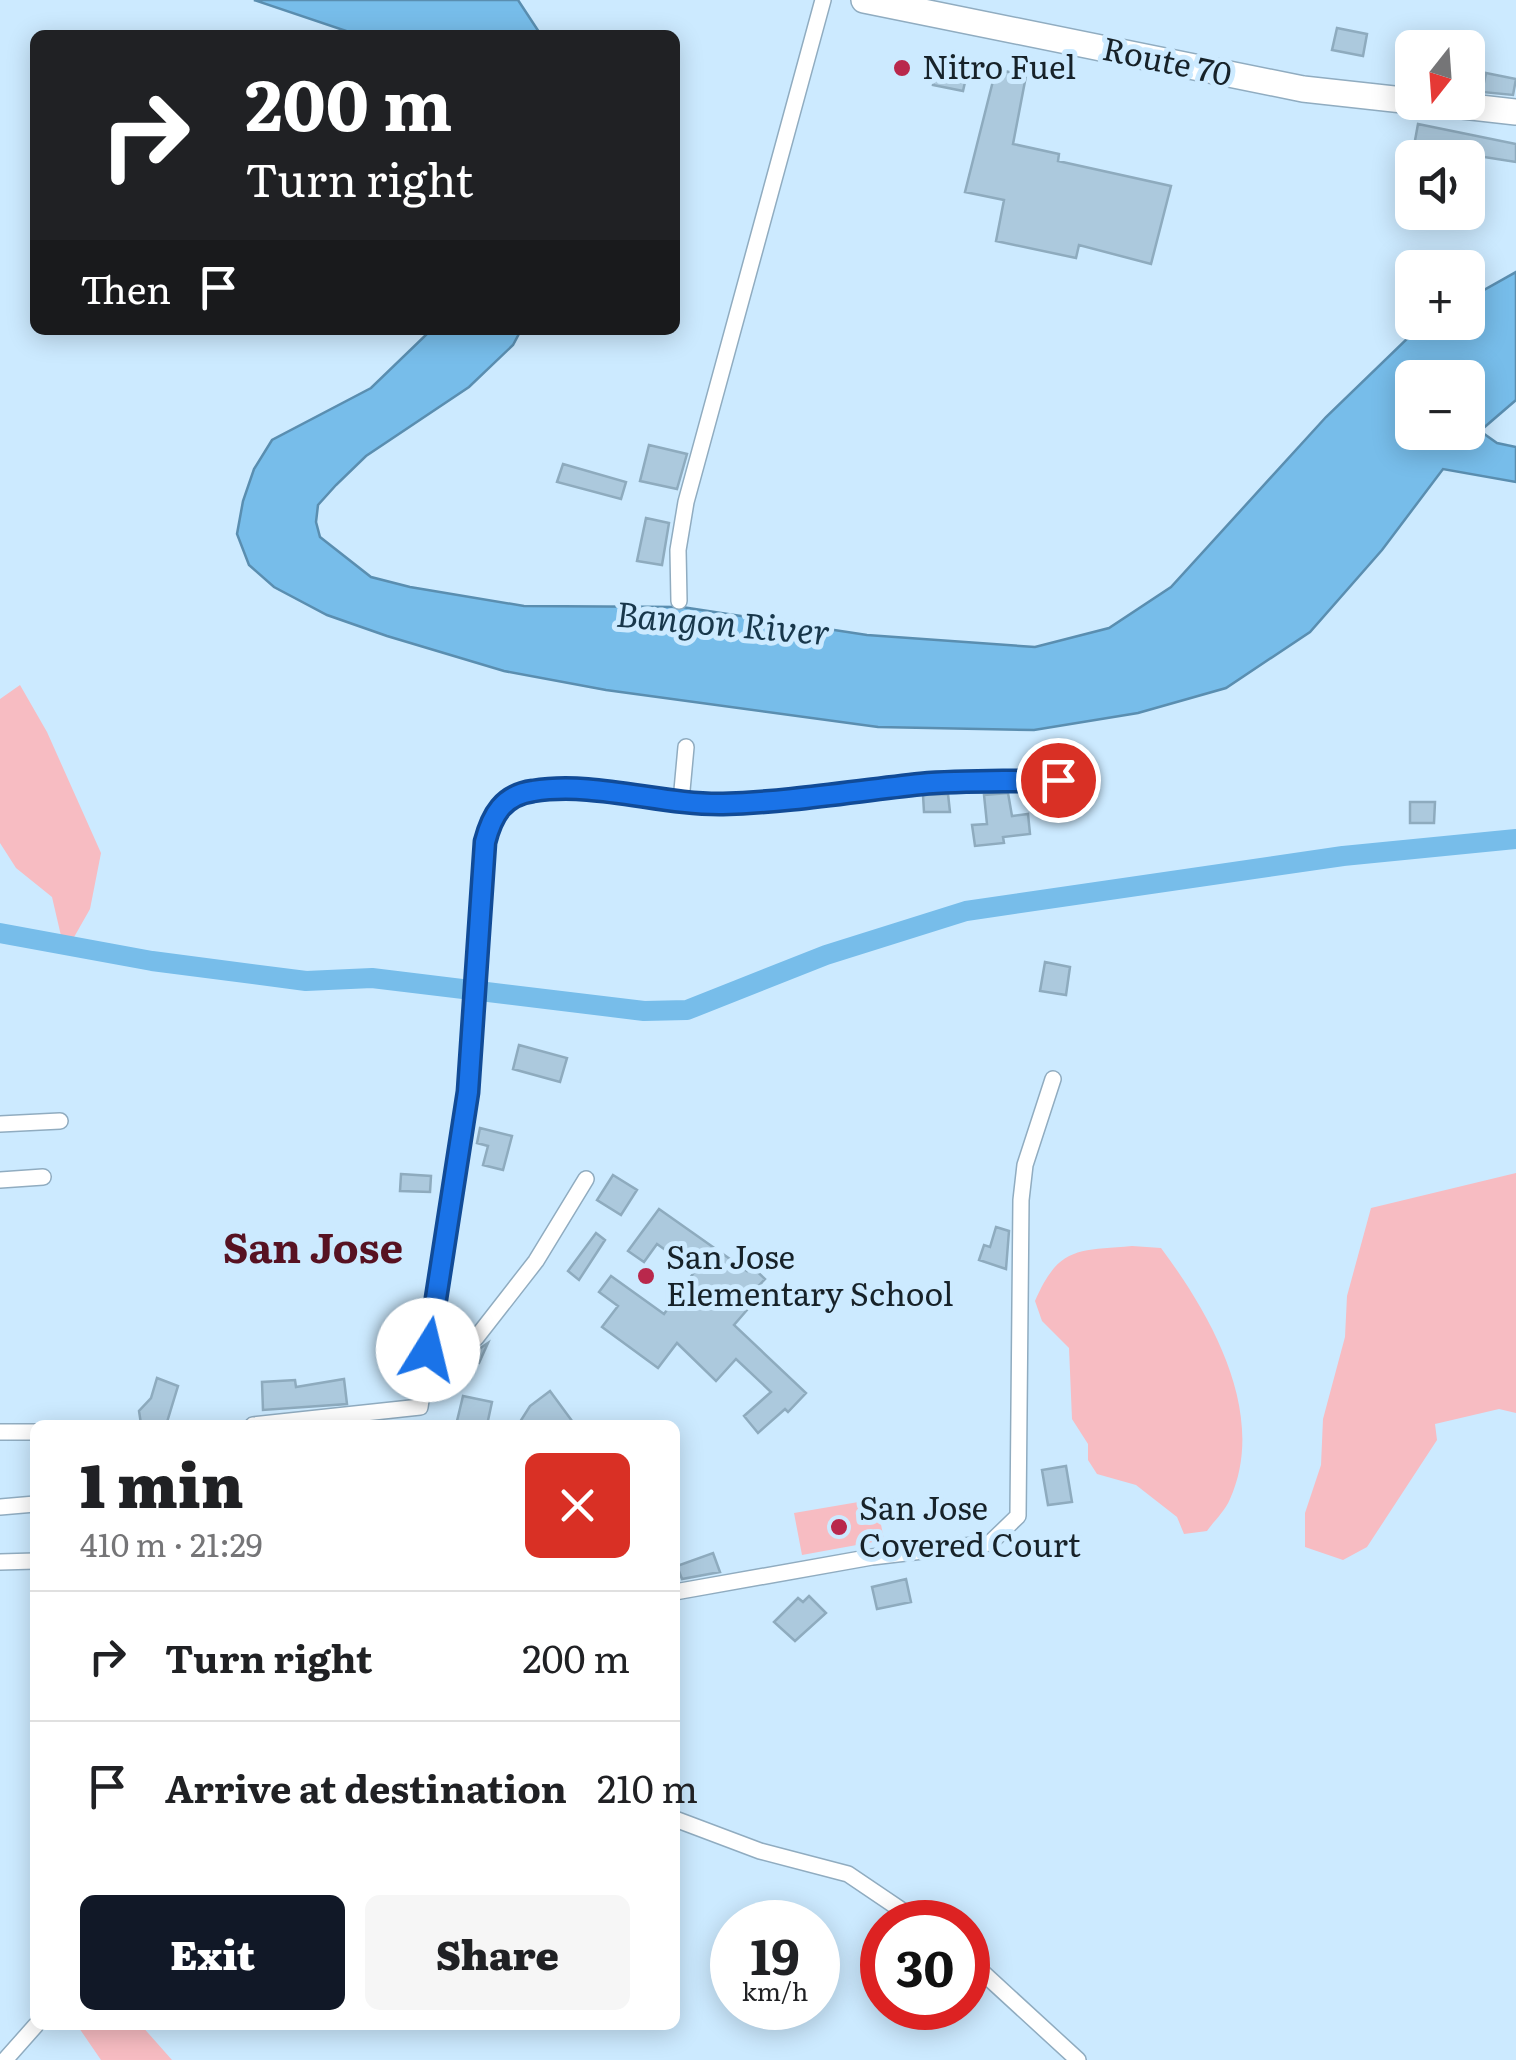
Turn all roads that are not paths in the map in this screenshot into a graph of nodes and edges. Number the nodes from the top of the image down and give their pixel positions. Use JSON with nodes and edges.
{"nodes":[{"id":1,"x":823,"y":0,"type":"edge"},
{"id":2,"x":864,"y":0,"type":"edge"},
{"id":3,"x":1395,"y":99,"type":"edge"},
{"id":4,"x":1485,"y":109,"type":"edge"},
{"id":5,"x":1516,"y":112,"type":"edge"},
{"id":6,"x":678,"y":601,"type":"dead end"},
{"id":7,"x":686,"y":746,"type":"dead end"},
{"id":8,"x":1058,"y":780,"type":"dead end"},
{"id":9,"x":682,"y":801,"type":"junction"},
{"id":10,"x":1053,"y":1079,"type":"dead end"},
{"id":11,"x":60,"y":1120,"type":"dead end"},
{"id":12,"x":0,"y":1124,"type":"edge"},
{"id":13,"x":42,"y":1177,"type":"dead end"},
{"id":14,"x":0,"y":1180,"type":"edge"},
{"id":15,"x":586,"y":1180,"type":"dead end"},
{"id":16,"x":476,"y":1338,"type":"dead end"},
{"id":17,"x":460,"y":1355,"type":"dead end"},
{"id":18,"x":422,"y":1388,"type":"junction"},
{"id":19,"x":420,"y":1407,"type":"junction"},
{"id":20,"x":299,"y":1420,"type":"edge"},
{"id":21,"x":421,"y":1420,"type":"edge"},
{"id":22,"x":0,"y":1432,"type":"edge"},
{"id":23,"x":30,"y":1432,"type":"edge"},
{"id":24,"x":30,"y":1504,"type":"edge"},
{"id":25,"x":0,"y":1507,"type":"edge"},
{"id":26,"x":30,"y":1561,"type":"edge"},
{"id":27,"x":0,"y":1562,"type":"edge"},
{"id":28,"x":680,"y":1591,"type":"edge"},
{"id":29,"x":680,"y":1821,"type":"edge"},
{"id":30,"x":886,"y":1900,"type":"edge"},
{"id":31,"x":990,"y":1980,"type":"edge"},
{"id":32,"x":32,"y":2030,"type":"edge"},
{"id":33,"x":5,"y":2060,"type":"edge"},
{"id":34,"x":1078,"y":2060,"type":"edge"}],
"edges":[{"from":1,"to":6,"type":"street"},
{"from":2,"to":3,"type":"highway","name":"Route 70"},
{"from":4,"to":5,"type":"highway"},
{"from":7,"to":9,"type":"street"},
{"from":8,"to":9,"type":"street"},
{"from":9,"to":18,"type":"street"},
{"from":10,"to":28,"type":"street"},
{"from":11,"to":12,"type":"street"},
{"from":13,"to":14,"type":"street"},
{"from":15,"to":16,"type":"street"},
{"from":17,"to":18,"type":"street"},
{"from":18,"to":19,"type":"street"},
{"from":19,"to":20,"type":"street"},
{"from":19,"to":21,"type":"street"},
{"from":22,"to":23,"type":"street"},
{"from":24,"to":25,"type":"street"},
{"from":26,"to":27,"type":"street"},
{"from":29,"to":30,"type":"street"},
{"from":31,"to":34,"type":"street"},
{"from":32,"to":33,"type":"street"}]}
